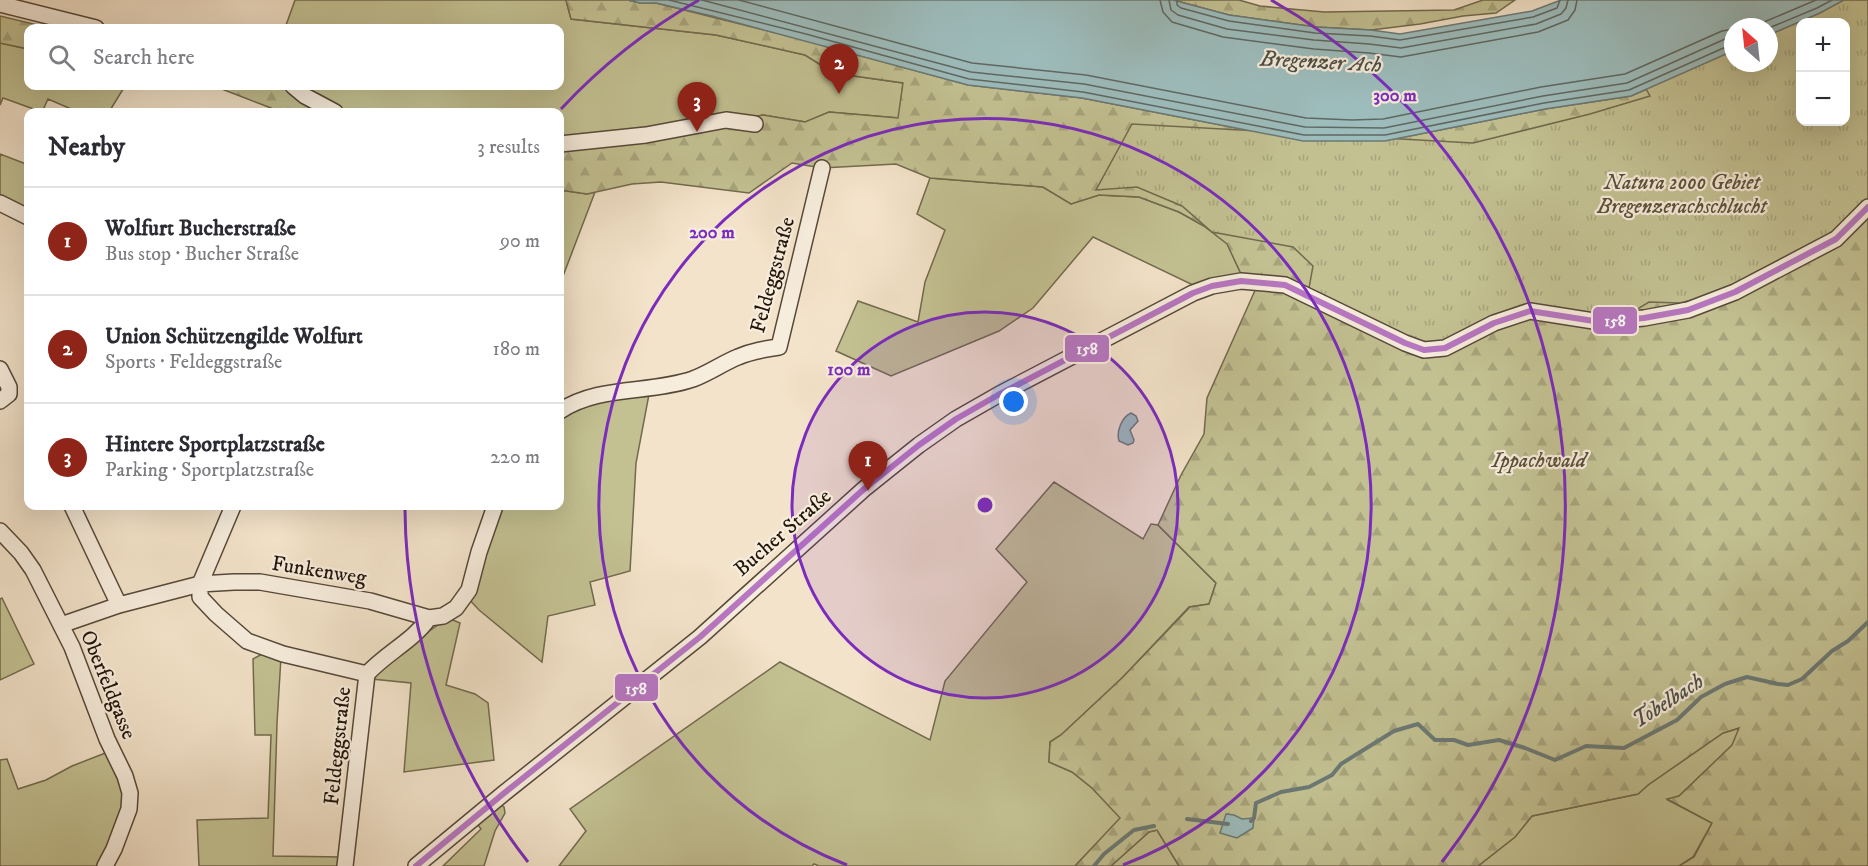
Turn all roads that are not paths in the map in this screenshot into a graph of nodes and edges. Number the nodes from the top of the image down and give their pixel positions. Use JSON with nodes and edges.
{"nodes":[{"id":1,"x":0,"y":4,"type":"edge"},
{"id":2,"x":80,"y":24,"type":"edge"},
{"id":3,"x":298,"y":90,"type":"edge"},
{"id":4,"x":328,"y":108,"type":"edge"},
{"id":5,"x":755,"y":124,"type":"dead end"},
{"id":6,"x":564,"y":144,"type":"edge"},
{"id":7,"x":822,"y":168,"type":"dead end"},
{"id":8,"x":0,"y":203,"type":"edge"},
{"id":9,"x":1868,"y":207,"type":"edge"},
{"id":10,"x":24,"y":215,"type":"edge"},
{"id":11,"x":0,"y":369,"type":"edge"},
{"id":12,"x":0,"y":401,"type":"edge"},
{"id":13,"x":564,"y":409,"type":"edge"},
{"id":14,"x":74,"y":510,"type":"edge"},
{"id":15,"x":231,"y":510,"type":"edge"},
{"id":16,"x":494,"y":510,"type":"edge"},
{"id":17,"x":0,"y":531,"type":"edge"},
{"id":18,"x":200,"y":584,"type":"junction"},
{"id":19,"x":119,"y":605,"type":"junction"},
{"id":20,"x":429,"y":618,"type":"junction"},
{"id":21,"x":61,"y":625,"type":"junction"},
{"id":22,"x":367,"y":674,"type":"junction"},
{"id":23,"x":105,"y":866,"type":"edge"},
{"id":24,"x":345,"y":866,"type":"edge"},
{"id":25,"x":416,"y":866,"type":"edge"}],
"edges":[{"from":1,"to":2,"type":"street"},
{"from":3,"to":4,"type":"street"},
{"from":5,"to":6,"type":"street"},
{"from":7,"to":13,"type":"street","name":"Feldeggstraße"},
{"from":8,"to":10,"type":"street"},
{"from":9,"to":25,"type":"street","name":"Bucher Straße"},
{"from":11,"to":12,"type":"street"},
{"from":14,"to":19,"type":"street"},
{"from":15,"to":18,"type":"street"},
{"from":16,"to":20,"type":"street","name":"Feldeggstraße"},
{"from":17,"to":21,"type":"street","name":"Oberfeldgasse"},
{"from":18,"to":19,"type":"street","name":"Funkenweg"},
{"from":18,"to":20,"type":"street","name":"Funkenweg"},
{"from":18,"to":22,"type":"street"},
{"from":19,"to":21,"type":"street","name":"Funkenweg"},
{"from":20,"to":22,"type":"street","name":"Feldeggstraße"},
{"from":21,"to":23,"type":"street","name":"Oberfeldgasse"},
{"from":22,"to":24,"type":"street","name":"Feldeggstraße"}]}
